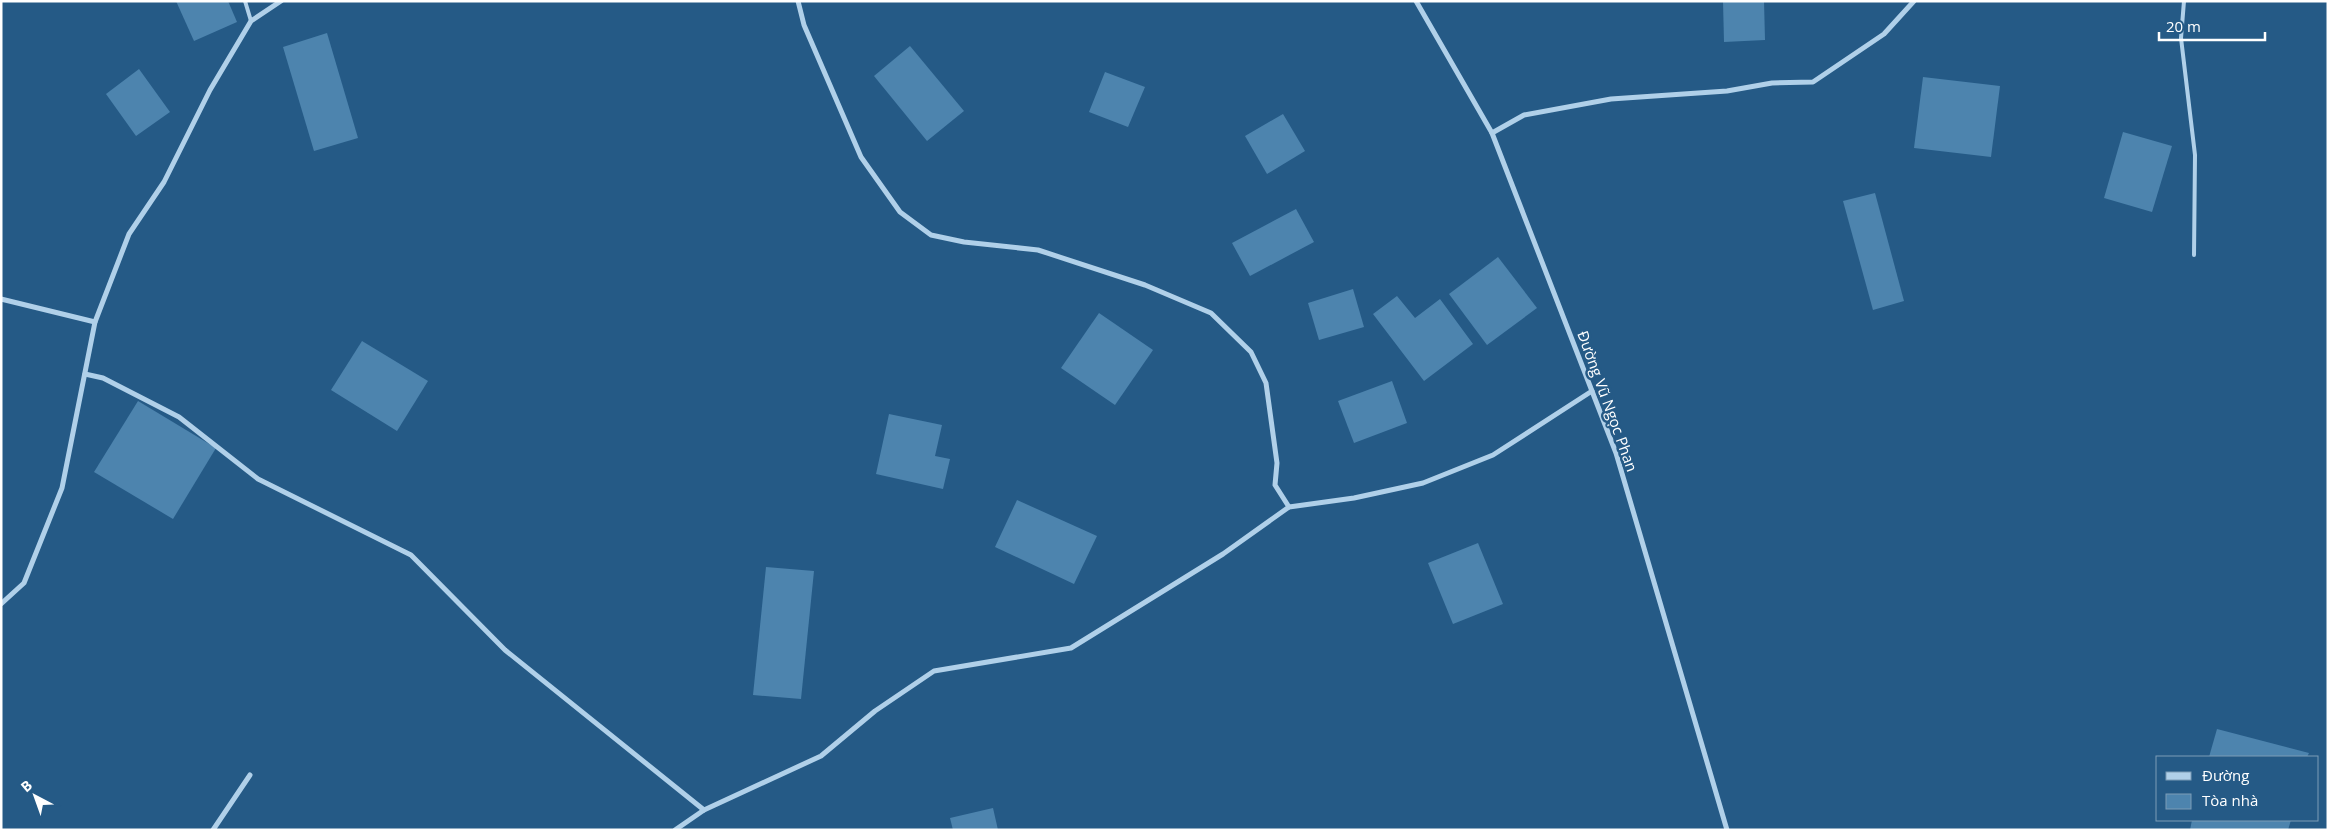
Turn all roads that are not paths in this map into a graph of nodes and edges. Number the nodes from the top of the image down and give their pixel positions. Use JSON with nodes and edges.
{"nodes":[{"id":1,"x":245,"y":1,"type":"edge"},
{"id":2,"x":282,"y":1,"type":"edge"},
{"id":3,"x":798,"y":1,"type":"edge"},
{"id":4,"x":1416,"y":1,"type":"edge"},
{"id":5,"x":1914,"y":1,"type":"edge"},
{"id":6,"x":2184,"y":1,"type":"edge"},
{"id":7,"x":251,"y":21,"type":"junction"},
{"id":8,"x":1492,"y":132,"type":"junction"},
{"id":9,"x":2194,"y":255,"type":"dead end"},
{"id":10,"x":1,"y":299,"type":"edge"},
{"id":11,"x":95,"y":322,"type":"junction"},
{"id":12,"x":85,"y":374,"type":"junction"},
{"id":13,"x":1592,"y":391,"type":"junction"},
{"id":14,"x":1289,"y":507,"type":"junction"},
{"id":15,"x":1,"y":604,"type":"edge"},
{"id":16,"x":250,"y":775,"type":"dead end"},
{"id":17,"x":704,"y":810,"type":"junction"},
{"id":18,"x":213,"y":830,"type":"edge"},
{"id":19,"x":675,"y":830,"type":"edge"},
{"id":20,"x":1727,"y":830,"type":"edge"}],
"edges":[{"from":1,"to":7,"type":"lane"},
{"from":2,"to":7,"type":"street"},
{"from":3,"to":14,"type":"street"},
{"from":4,"to":8,"type":"street","name":"Đường Vũ Ngọc Phan"},
{"from":5,"to":8,"type":"street"},
{"from":6,"to":9,"type":"lane"},
{"from":7,"to":11,"type":"street"},
{"from":8,"to":13,"type":"street","name":"Đường Vũ Ngọc Phan"},
{"from":10,"to":11,"type":"street"},
{"from":11,"to":12,"type":"street"},
{"from":12,"to":15,"type":"street"},
{"from":12,"to":17,"type":"street"},
{"from":13,"to":14,"type":"street"},
{"from":13,"to":20,"type":"street","name":"Đường Vũ Ngọc Phan"},
{"from":14,"to":17,"type":"street"},
{"from":16,"to":18,"type":"street"},
{"from":17,"to":19,"type":"street"}]}
